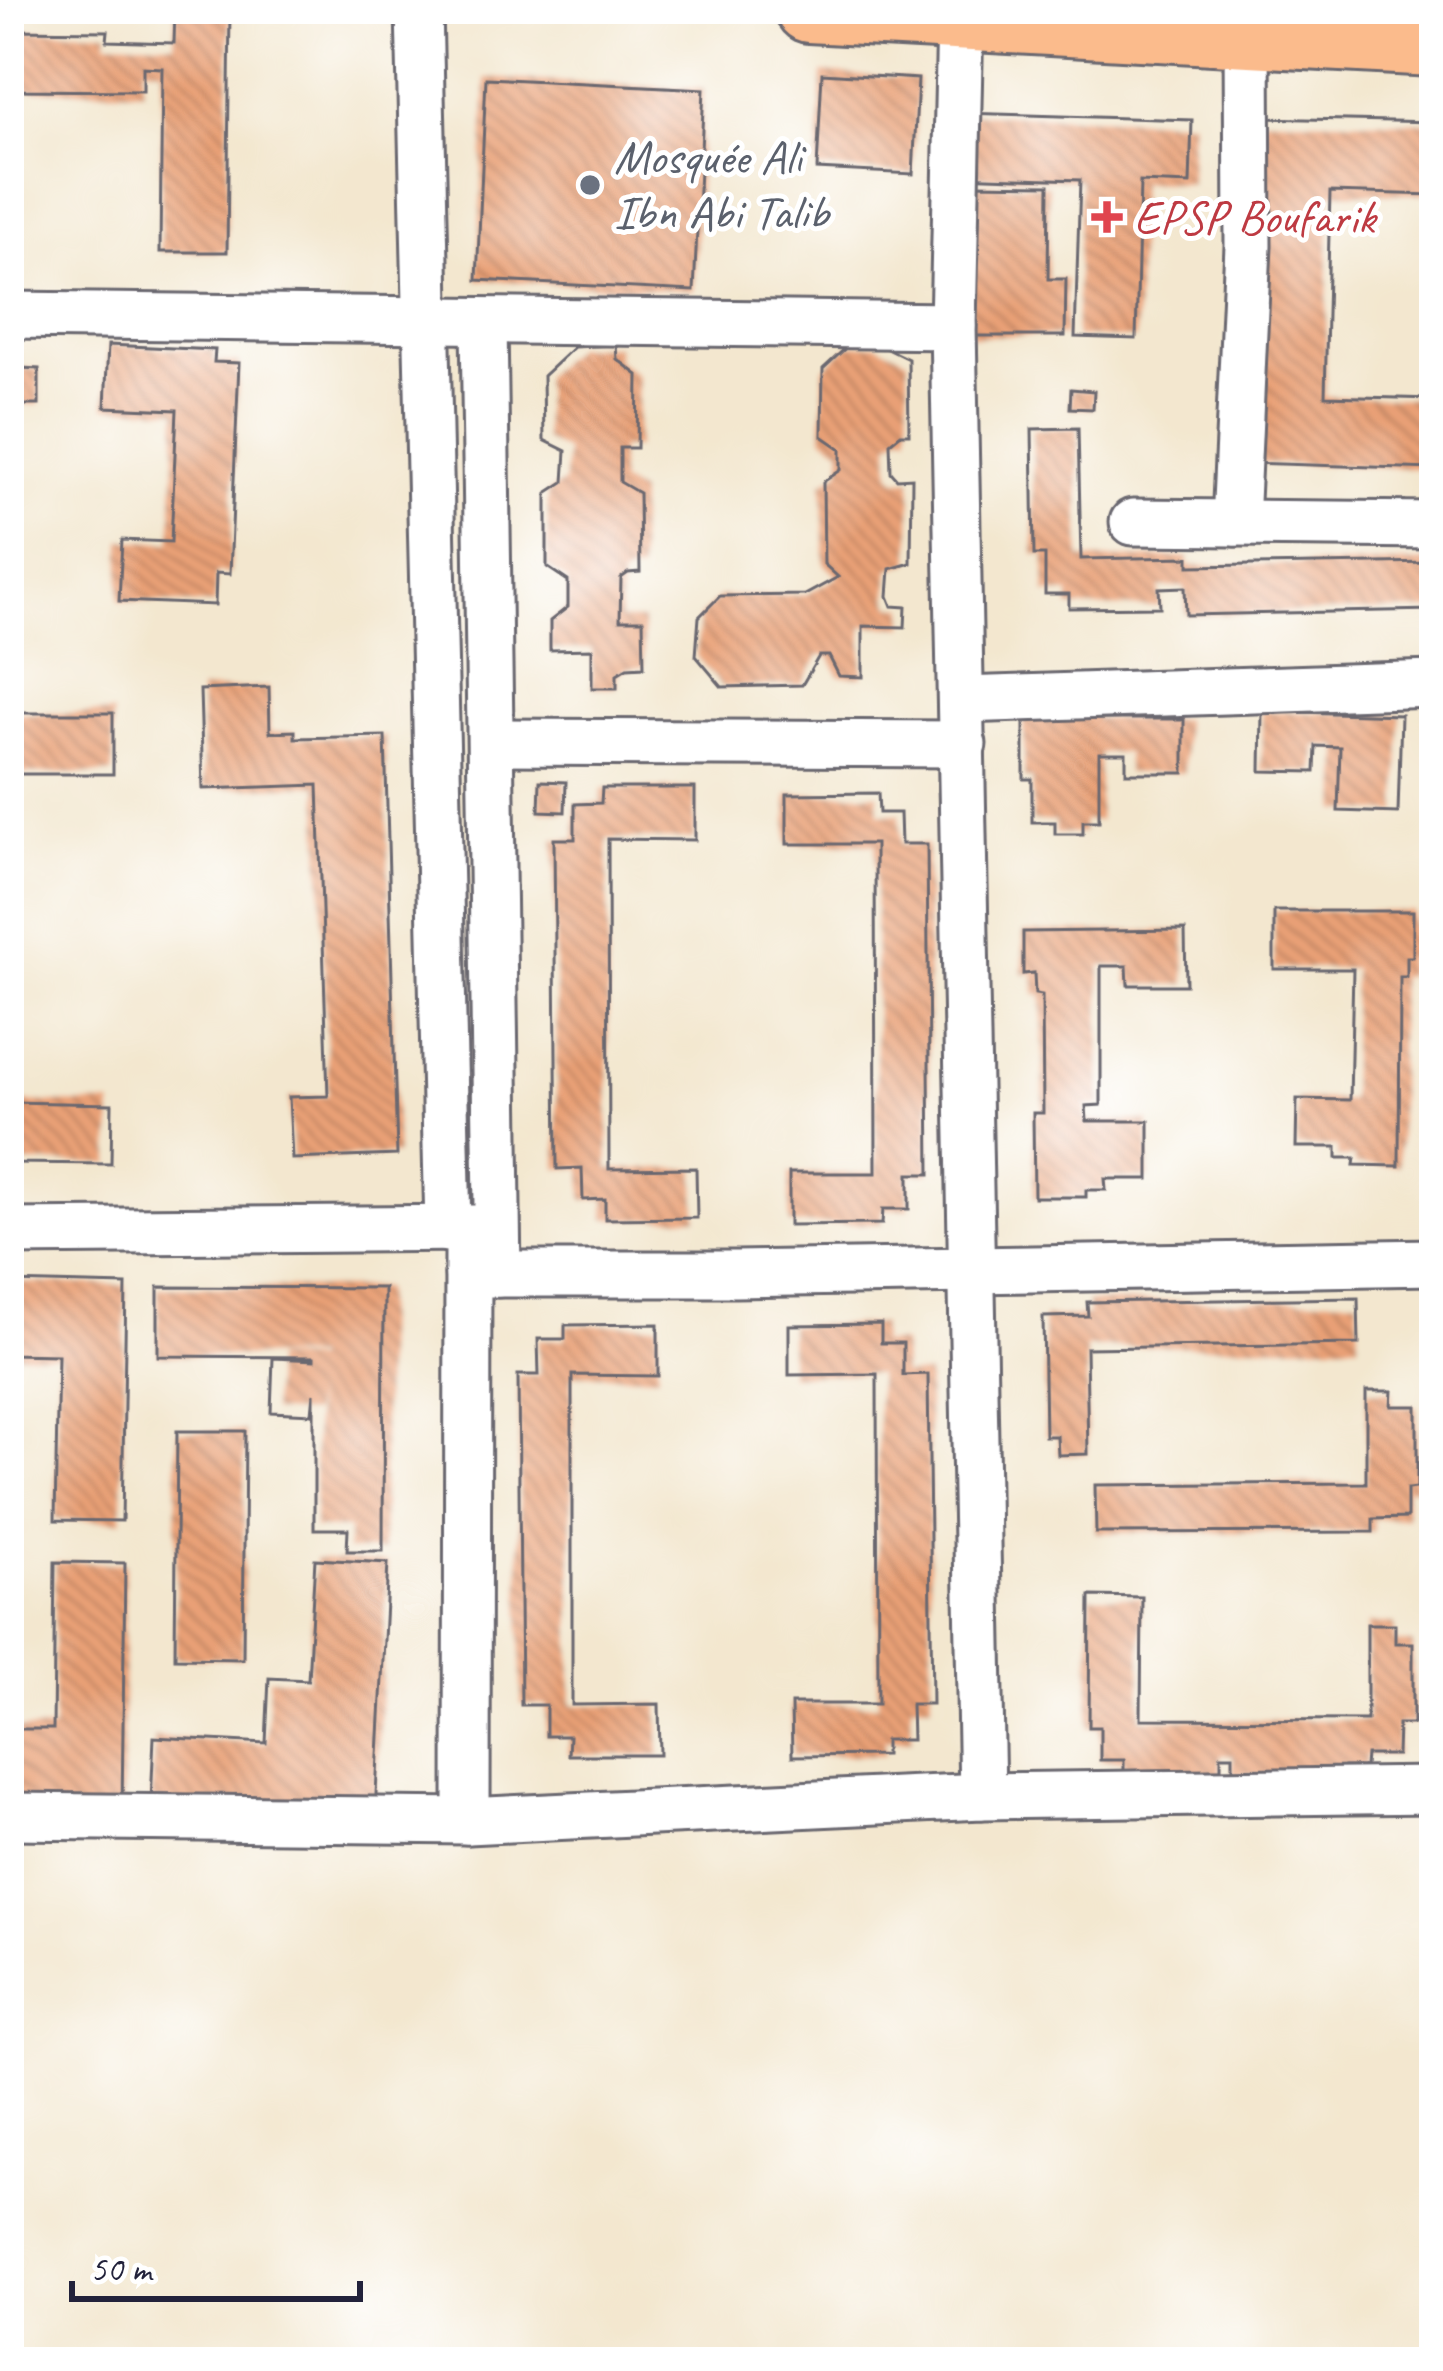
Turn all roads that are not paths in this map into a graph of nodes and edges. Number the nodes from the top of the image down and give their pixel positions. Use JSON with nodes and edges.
{"nodes":[{"id":1,"x":419,"y":9,"type":"edge"},
{"id":2,"x":809,"y":9,"type":"edge"},
{"id":3,"x":960,"y":17,"type":"junction"},
{"id":4,"x":1247,"y":33,"type":"junction"},
{"id":5,"x":1434,"y":43,"type":"edge"},
{"id":6,"x":9,"y":315,"type":"edge"},
{"id":7,"x":428,"y":322,"type":"junction"},
{"id":8,"x":484,"y":323,"type":"junction"},
{"id":9,"x":953,"y":326,"type":"junction"},
{"id":10,"x":1133,"y":522,"type":"dead end"},
{"id":11,"x":1235,"y":523,"type":"junction"},
{"id":12,"x":1434,"y":525,"type":"edge"},
{"id":13,"x":1434,"y":684,"type":"edge"},
{"id":14,"x":962,"y":722,"type":"junction"},
{"id":15,"x":492,"y":742,"type":"junction"},
{"id":16,"x":471,"y":1228,"type":"junction"},
{"id":17,"x":9,"y":1232,"type":"edge"},
{"id":18,"x":1434,"y":1262,"type":"edge"},
{"id":19,"x":974,"y":1269,"type":"junction"},
{"id":20,"x":483,"y":1274,"type":"junction"},
{"id":21,"x":1434,"y":1790,"type":"edge"},
{"id":22,"x":982,"y":1796,"type":"junction"},
{"id":23,"x":9,"y":1816,"type":"edge"},
{"id":24,"x":466,"y":1821,"type":"junction"}],
"edges":[{"from":1,"to":7,"type":"street"},
{"from":2,"to":3,"type":"main road"},
{"from":3,"to":4,"type":"main road"},
{"from":3,"to":9,"type":"street"},
{"from":4,"to":5,"type":"main road"},
{"from":4,"to":11,"type":"street"},
{"from":6,"to":7,"type":"street"},
{"from":7,"to":8,"type":"street"},
{"from":7,"to":16,"type":"street"},
{"from":8,"to":9,"type":"street"},
{"from":8,"to":15,"type":"street"},
{"from":9,"to":14,"type":"street"},
{"from":10,"to":11,"type":"street"},
{"from":11,"to":12,"type":"street"},
{"from":13,"to":14,"type":"street"},
{"from":14,"to":15,"type":"street"},
{"from":14,"to":19,"type":"street"},
{"from":15,"to":16,"type":"street"},
{"from":16,"to":17,"type":"street"},
{"from":16,"to":20,"type":"street"},
{"from":18,"to":19,"type":"street"},
{"from":19,"to":20,"type":"street"},
{"from":19,"to":22,"type":"street"},
{"from":20,"to":24,"type":"street"},
{"from":21,"to":22,"type":"street"},
{"from":22,"to":24,"type":"street"},
{"from":23,"to":24,"type":"street"}]}
